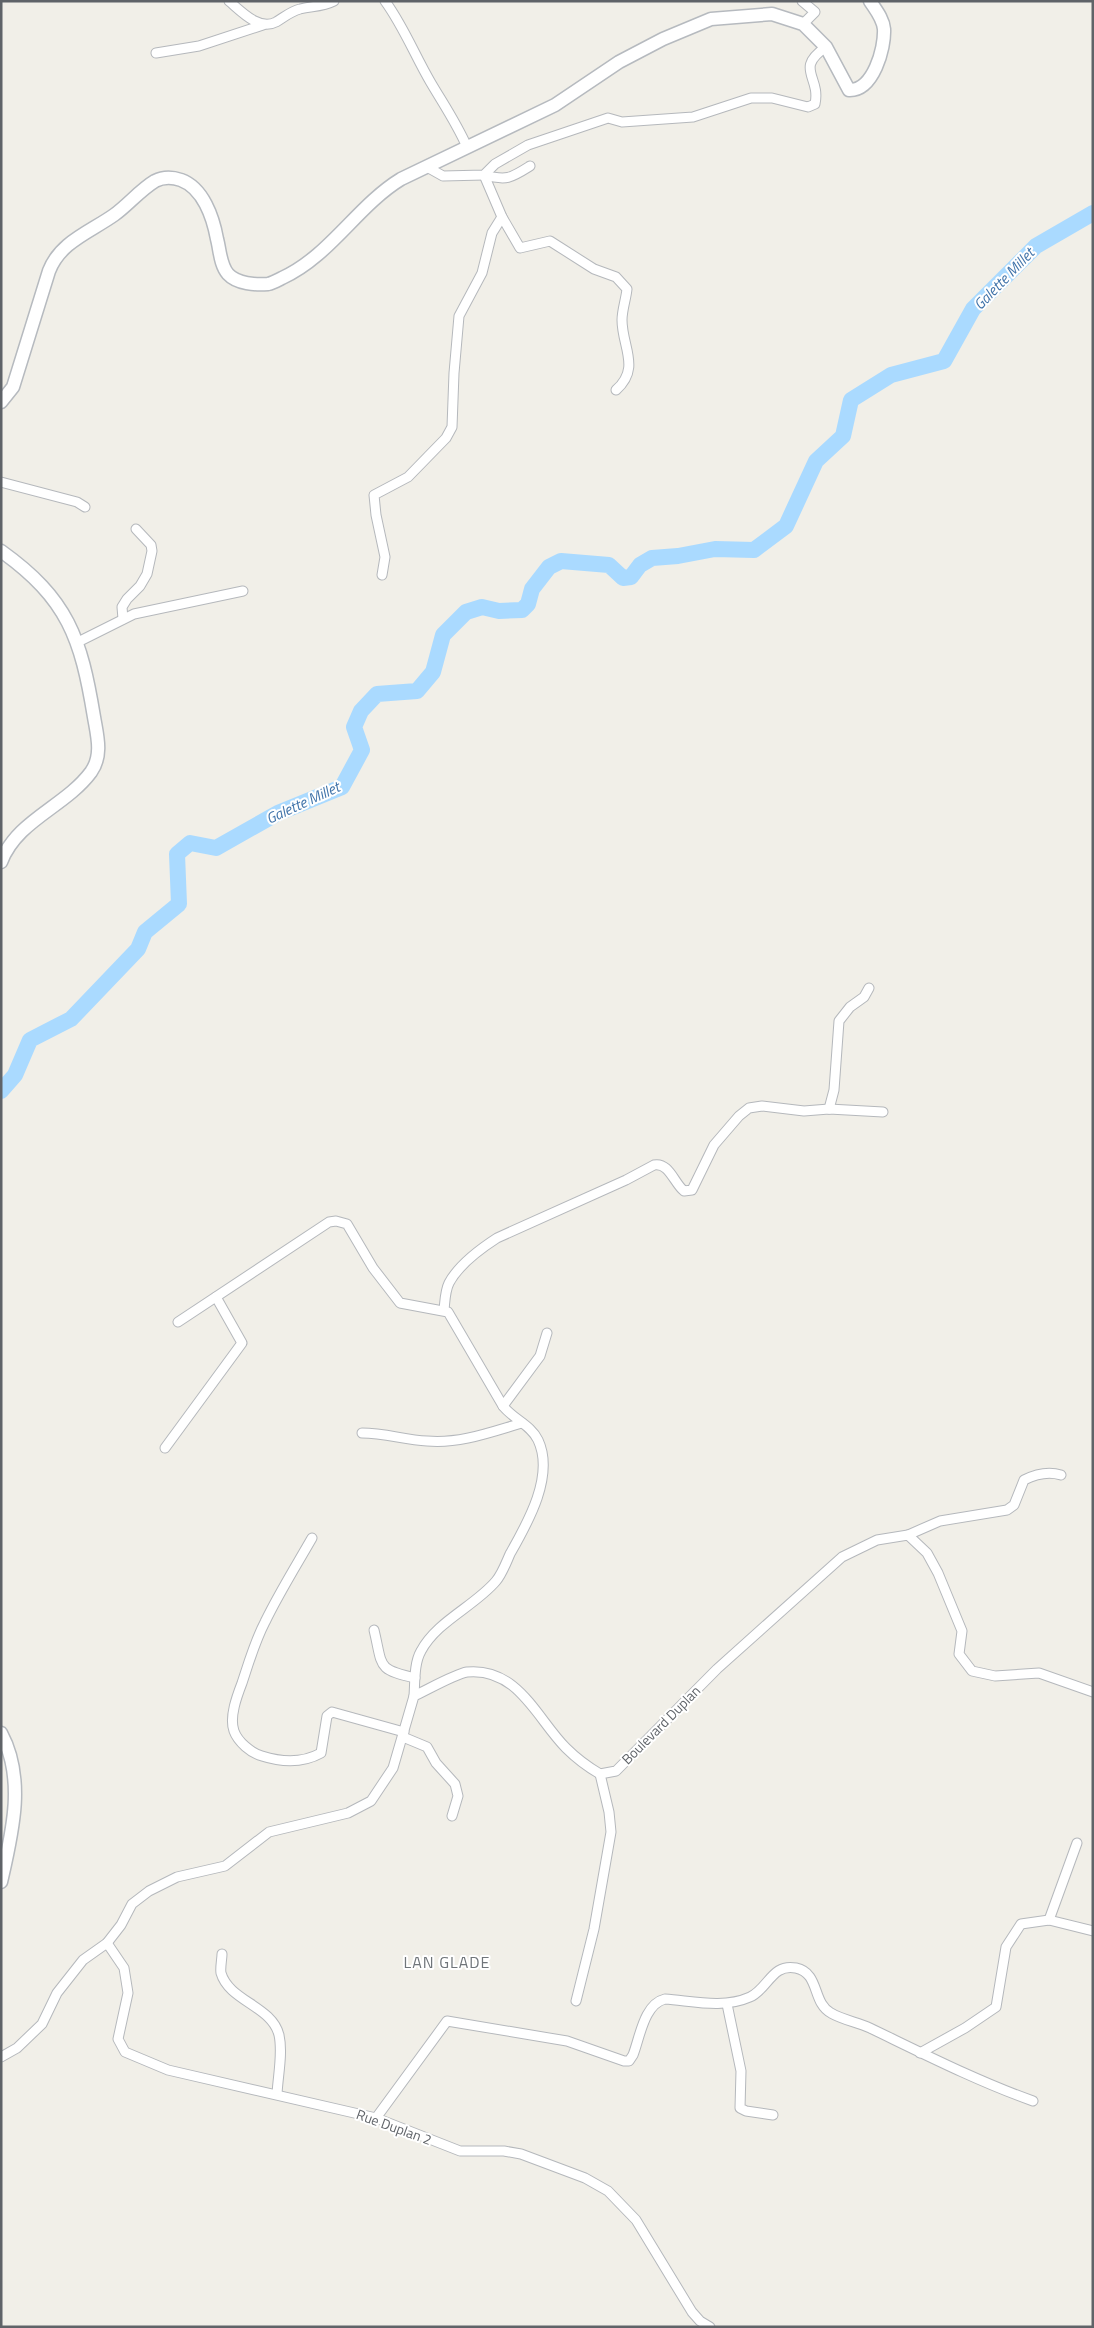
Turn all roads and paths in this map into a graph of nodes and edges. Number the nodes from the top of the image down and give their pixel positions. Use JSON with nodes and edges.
{"nodes":[{"id":1,"x":229,"y":1,"type":"edge"},
{"id":2,"x":334,"y":1,"type":"edge"},
{"id":3,"x":385,"y":1,"type":"edge"},
{"id":4,"x":802,"y":1,"type":"edge"},
{"id":5,"x":870,"y":1,"type":"edge"},
{"id":6,"x":803,"y":24,"type":"junction"},
{"id":7,"x":263,"y":25,"type":"junction"},
{"id":8,"x":826,"y":47,"type":"junction"},
{"id":9,"x":156,"y":52,"type":"dead end"},
{"id":10,"x":468,"y":147,"type":"junction"},
{"id":11,"x":530,"y":166,"type":"dead end"},
{"id":12,"x":427,"y":167,"type":"junction"},
{"id":13,"x":484,"y":175,"type":"junction"},
{"id":14,"x":502,"y":217,"type":"junction"},
{"id":15,"x":616,"y":390,"type":"dead end"},
{"id":16,"x":1,"y":402,"type":"edge"},
{"id":17,"x":1,"y":482,"type":"edge"},
{"id":18,"x":85,"y":507,"type":"dead end"},
{"id":19,"x":136,"y":530,"type":"dead end"},
{"id":20,"x":1,"y":550,"type":"edge"},
{"id":21,"x":382,"y":575,"type":"dead end"},
{"id":22,"x":243,"y":591,"type":"dead end"},
{"id":23,"x":123,"y":619,"type":"junction"},
{"id":24,"x":78,"y":642,"type":"junction"},
{"id":25,"x":2,"y":858,"type":"edge"},
{"id":26,"x":869,"y":988,"type":"dead end"},
{"id":27,"x":829,"y":1109,"type":"junction"},
{"id":28,"x":883,"y":1112,"type":"dead end"},
{"id":29,"x":216,"y":1297,"type":"junction"},
{"id":30,"x":444,"y":1310,"type":"junction"},
{"id":31,"x":178,"y":1322,"type":"dead end"},
{"id":32,"x":546,"y":1333,"type":"dead end"},
{"id":33,"x":503,"y":1406,"type":"junction"},
{"id":34,"x":522,"y":1423,"type":"junction"},
{"id":35,"x":362,"y":1433,"type":"dead end"},
{"id":36,"x":165,"y":1448,"type":"dead end"},
{"id":37,"x":1061,"y":1475,"type":"dead end"},
{"id":38,"x":908,"y":1535,"type":"junction"},
{"id":39,"x":312,"y":1538,"type":"dead end"},
{"id":40,"x":374,"y":1630,"type":"dead end"},
{"id":41,"x":415,"y":1678,"type":"junction"},
{"id":42,"x":1093,"y":1692,"type":"edge"},
{"id":43,"x":414,"y":1696,"type":"junction"},
{"id":44,"x":1,"y":1733,"type":"edge"},
{"id":45,"x":403,"y":1734,"type":"junction"},
{"id":46,"x":600,"y":1774,"type":"junction"},
{"id":47,"x":452,"y":1816,"type":"dead end"},
{"id":48,"x":1077,"y":1842,"type":"dead end"},
{"id":49,"x":1,"y":1882,"type":"edge"},
{"id":50,"x":1049,"y":1920,"type":"junction"},
{"id":51,"x":1093,"y":1931,"type":"edge"},
{"id":52,"x":107,"y":1943,"type":"junction"},
{"id":53,"x":222,"y":1954,"type":"dead end"},
{"id":54,"x":576,"y":2001,"type":"dead end"},
{"id":55,"x":727,"y":2004,"type":"junction"},
{"id":56,"x":920,"y":2053,"type":"junction"},
{"id":57,"x":1,"y":2057,"type":"edge"},
{"id":58,"x":277,"y":2094,"type":"junction"},
{"id":59,"x":1032,"y":2101,"type":"dead end"},
{"id":60,"x":773,"y":2115,"type":"dead end"},
{"id":61,"x":376,"y":2118,"type":"junction"},
{"id":62,"x":710,"y":2327,"type":"edge"}],
"edges":[{"from":1,"to":7,"type":"street"},
{"from":2,"to":7,"type":"street"},
{"from":3,"to":10,"type":"street"},
{"from":4,"to":6,"type":"street"},
{"from":5,"to":8,"type":"street"},
{"from":6,"to":8,"type":"street"},
{"from":6,"to":10,"type":"street"},
{"from":7,"to":9,"type":"street"},
{"from":8,"to":13,"type":"street"},
{"from":10,"to":12,"type":"street"},
{"from":11,"to":13,"type":"street"},
{"from":12,"to":13,"type":"street"},
{"from":12,"to":16,"type":"street"},
{"from":13,"to":14,"type":"street"},
{"from":14,"to":15,"type":"street"},
{"from":14,"to":21,"type":"street"},
{"from":17,"to":18,"type":"street"},
{"from":19,"to":23,"type":"street"},
{"from":20,"to":24,"type":"street"},
{"from":22,"to":23,"type":"street"},
{"from":23,"to":24,"type":"street"},
{"from":24,"to":25,"type":"street"},
{"from":26,"to":27,"type":"street"},
{"from":27,"to":28,"type":"street"},
{"from":27,"to":30,"type":"street"},
{"from":29,"to":30,"type":"street"},
{"from":29,"to":31,"type":"street"},
{"from":29,"to":36,"type":"street"},
{"from":30,"to":33,"type":"street"},
{"from":32,"to":33,"type":"street"},
{"from":33,"to":34,"type":"street"},
{"from":34,"to":35,"type":"street"},
{"from":34,"to":41,"type":"street"},
{"from":37,"to":38,"type":"street","name":"Boulevard Duplan"},
{"from":38,"to":42,"type":"street"},
{"from":38,"to":46,"type":"street","name":"Boulevard Duplan"},
{"from":39,"to":45,"type":"street"},
{"from":40,"to":41,"type":"street"},
{"from":41,"to":43,"type":"street"},
{"from":43,"to":45,"type":"street"},
{"from":43,"to":46,"type":"street"},
{"from":44,"to":49,"type":"street"},
{"from":45,"to":47,"type":"street"},
{"from":45,"to":52,"type":"street"},
{"from":46,"to":54,"type":"street"},
{"from":48,"to":50,"type":"street"},
{"from":50,"to":51,"type":"street"},
{"from":50,"to":56,"type":"street"},
{"from":52,"to":57,"type":"street"},
{"from":52,"to":58,"type":"street","name":"Rue Duplan 2"},
{"from":53,"to":58,"type":"street"},
{"from":55,"to":56,"type":"street"},
{"from":55,"to":60,"type":"street"},
{"from":55,"to":61,"type":"street"},
{"from":56,"to":59,"type":"street"},
{"from":58,"to":61,"type":"street","name":"Rue Duplan 2"},
{"from":61,"to":62,"type":"street","name":"Rue Duplan 2"}]}
